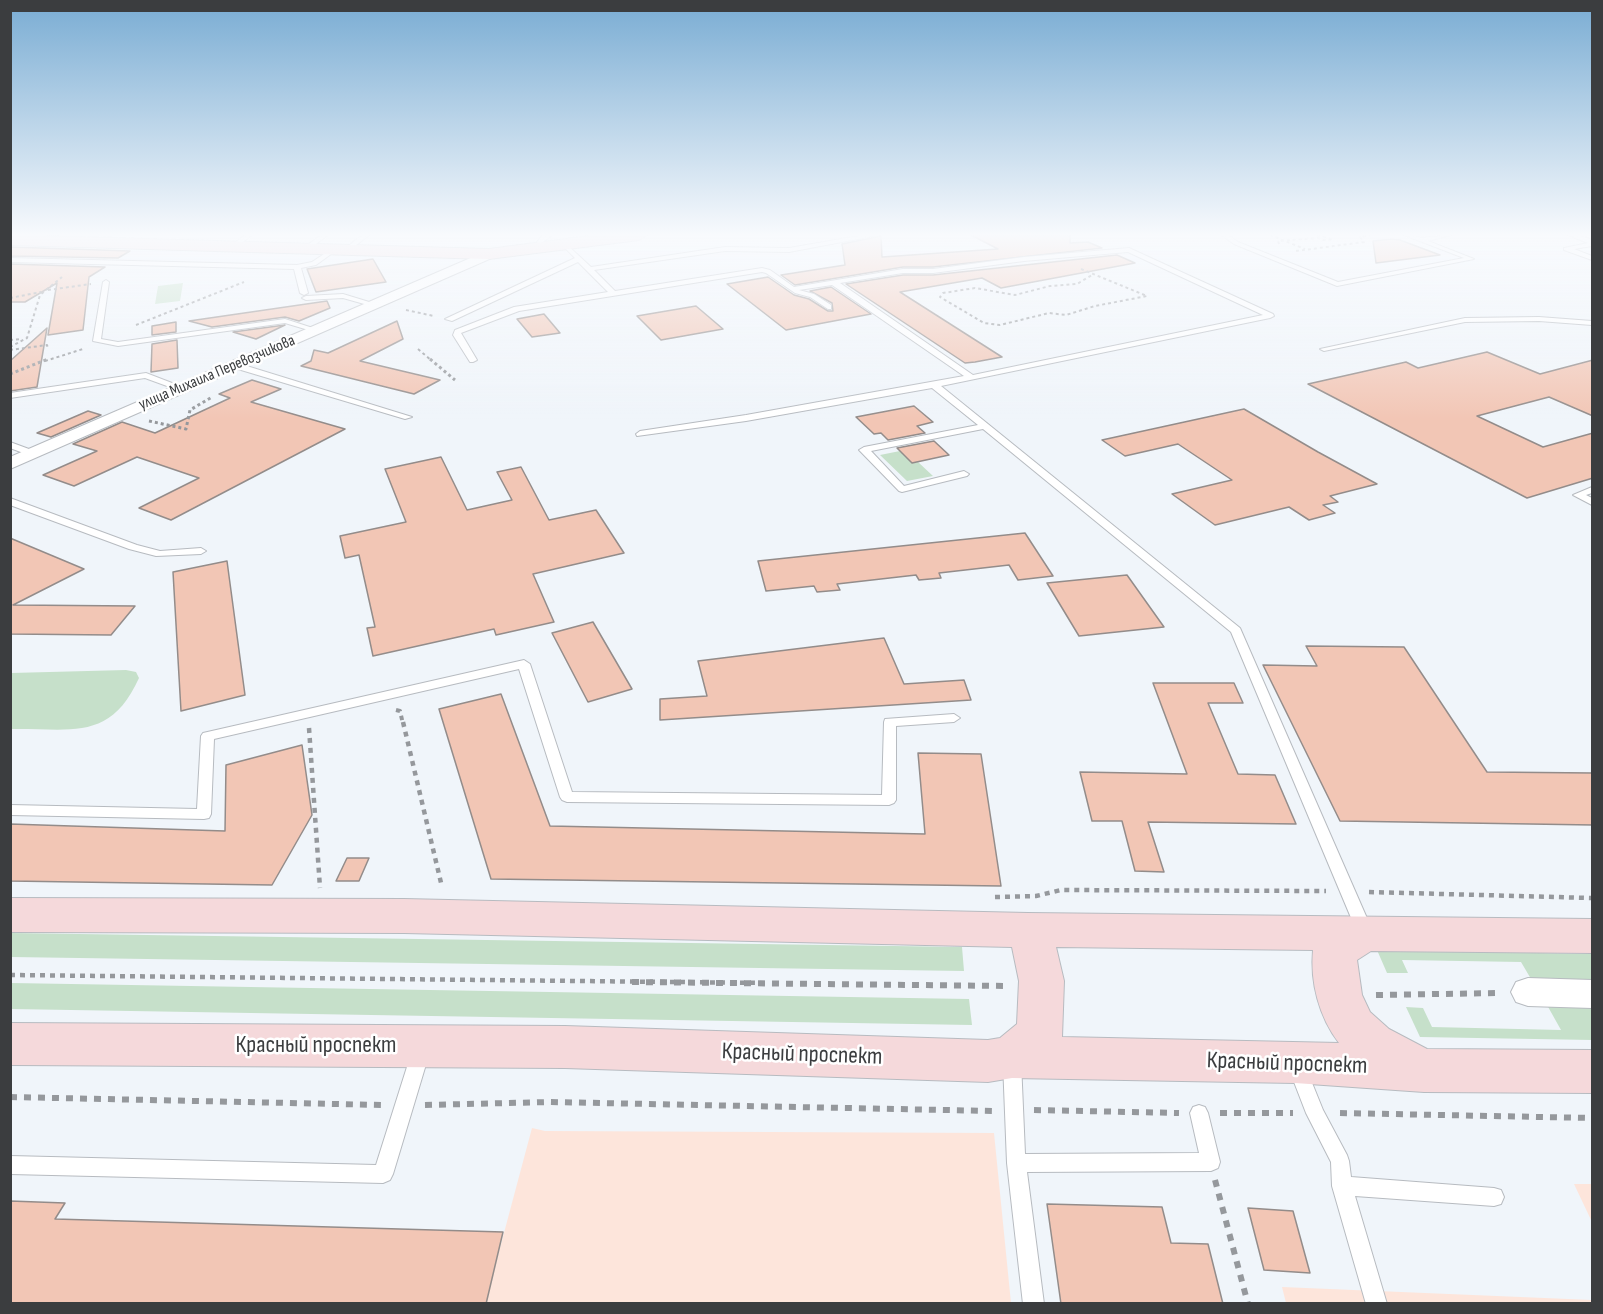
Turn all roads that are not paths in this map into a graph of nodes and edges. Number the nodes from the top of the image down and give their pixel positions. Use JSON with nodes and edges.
{"nodes":[{"id":1,"x":104,"y":296,"type":"edge"},
{"id":2,"x":344,"y":296,"type":"edge"},
{"id":3,"x":394,"y":296,"type":"edge"},
{"id":4,"x":499,"y":296,"type":"edge"},
{"id":5,"x":593,"y":296,"type":"edge"},
{"id":6,"x":814,"y":296,"type":"edge"},
{"id":7,"x":854,"y":296,"type":"edge"},
{"id":8,"x":1228,"y":296,"type":"edge"},
{"id":9,"x":375,"y":305,"type":"junction"},
{"id":10,"x":828,"y":307,"type":"dead end"},
{"id":11,"x":449,"y":320,"type":"road end"},
{"id":12,"x":1593,"y":323,"type":"edge"},
{"id":13,"x":315,"y":330,"type":"junction"},
{"id":14,"x":1324,"y":349,"type":"dead end"},
{"id":15,"x":473,"y":360,"type":"dead end"},
{"id":16,"x":234,"y":365,"type":"junction"},
{"id":17,"x":972,"y":378,"type":"junction"},
{"id":18,"x":934,"y":385,"type":"junction"},
{"id":19,"x":181,"y":388,"type":"junction"},
{"id":20,"x":10,"y":396,"type":"edge"},
{"id":21,"x":408,"y":417,"type":"dead end"},
{"id":22,"x":985,"y":426,"type":"junction"},
{"id":23,"x":640,"y":434,"type":"dead end"},
{"id":24,"x":10,"y":445,"type":"edge"},
{"id":25,"x":34,"y":453,"type":"junction"},
{"id":26,"x":10,"y":464,"type":"edge"},
{"id":27,"x":964,"y":474,"type":"dead end"},
{"id":28,"x":1593,"y":490,"type":"edge"},
{"id":29,"x":10,"y":501,"type":"edge"},
{"id":30,"x":1593,"y":502,"type":"edge"},
{"id":31,"x":201,"y":551,"type":"dead end"},
{"id":32,"x":954,"y":718,"type":"dead end"},
{"id":33,"x":10,"y":810,"type":"edge"},
{"id":34,"x":10,"y":915,"type":"edge"},
{"id":35,"x":1028,"y":930,"type":"junction"},
{"id":36,"x":1365,"y":933,"type":"junction"},
{"id":37,"x":1593,"y":936,"type":"edge"},
{"id":38,"x":1528,"y":993,"type":"road end"},
{"id":39,"x":1593,"y":994,"type":"edge"},
{"id":40,"x":10,"y":1044,"type":"edge"},
{"id":41,"x":423,"y":1047,"type":"junction"},
{"id":42,"x":1012,"y":1057,"type":"junction"},
{"id":43,"x":1295,"y":1062,"type":"junction"},
{"id":44,"x":1424,"y":1070,"type":"junction"},
{"id":45,"x":1593,"y":1072,"type":"edge"},
{"id":46,"x":1199,"y":1113,"type":"road end"},
{"id":47,"x":1016,"y":1163,"type":"junction"},
{"id":48,"x":10,"y":1165,"type":"edge"},
{"id":49,"x":1342,"y":1186,"type":"junction"},
{"id":50,"x":1494,"y":1197,"type":"dead end"},
{"id":51,"x":1034,"y":1304,"type":"edge"},
{"id":52,"x":1377,"y":1304,"type":"edge"}],
"edges":[{"from":1,"to":13,"type":"lane"},
{"from":2,"to":9,"type":"lane"},
{"from":3,"to":9,"type":"street","name":"улица Михаила Перевозчикова"},
{"from":4,"to":11,"type":"lane"},
{"from":5,"to":15,"type":"lane"},
{"from":6,"to":10,"type":"lane"},
{"from":7,"to":17,"type":"lane"},
{"from":8,"to":17,"type":"lane"},
{"from":9,"to":13,"type":"street","name":"улица Михаила Перевозчикова"},
{"from":12,"to":14,"type":"lane"},
{"from":13,"to":16,"type":"street","name":"улица Михаила Перевозчикова"},
{"from":16,"to":19,"type":"street","name":"улица Михаила Перевозчикова"},
{"from":16,"to":21,"type":"lane"},
{"from":17,"to":18,"type":"lane"},
{"from":18,"to":22,"type":"lane"},
{"from":18,"to":23,"type":"lane"},
{"from":19,"to":20,"type":"lane"},
{"from":19,"to":25,"type":"street","name":"улица Михаила Перевозчикова"},
{"from":22,"to":27,"type":"lane"},
{"from":22,"to":36,"type":"lane"},
{"from":24,"to":25,"type":"lane"},
{"from":25,"to":26,"type":"street","name":"улица Михаила Перевозчикова"},
{"from":28,"to":30,"type":"lane"},
{"from":29,"to":31,"type":"lane"},
{"from":32,"to":33,"type":"lane"},
{"from":34,"to":35,"type":"main road"},
{"from":35,"to":36,"type":"main road"},
{"from":35,"to":42,"type":"main road"},
{"from":36,"to":37,"type":"main road"},
{"from":36,"to":44,"type":"main road"},
{"from":38,"to":39,"type":"street"},
{"from":40,"to":41,"type":"main road","name":"Красный проспект"},
{"from":41,"to":42,"type":"main road","name":"Красный проспект"},
{"from":41,"to":48,"type":"lane"},
{"from":42,"to":43,"type":"main road","name":"Красный проспект"},
{"from":42,"to":47,"type":"lane"},
{"from":43,"to":44,"type":"main road","name":"Красный проспект"},
{"from":43,"to":49,"type":"lane"},
{"from":44,"to":45,"type":"main road","name":"Красный проспект"},
{"from":46,"to":47,"type":"lane"},
{"from":47,"to":51,"type":"lane"},
{"from":49,"to":50,"type":"lane"},
{"from":49,"to":52,"type":"lane"}]}
